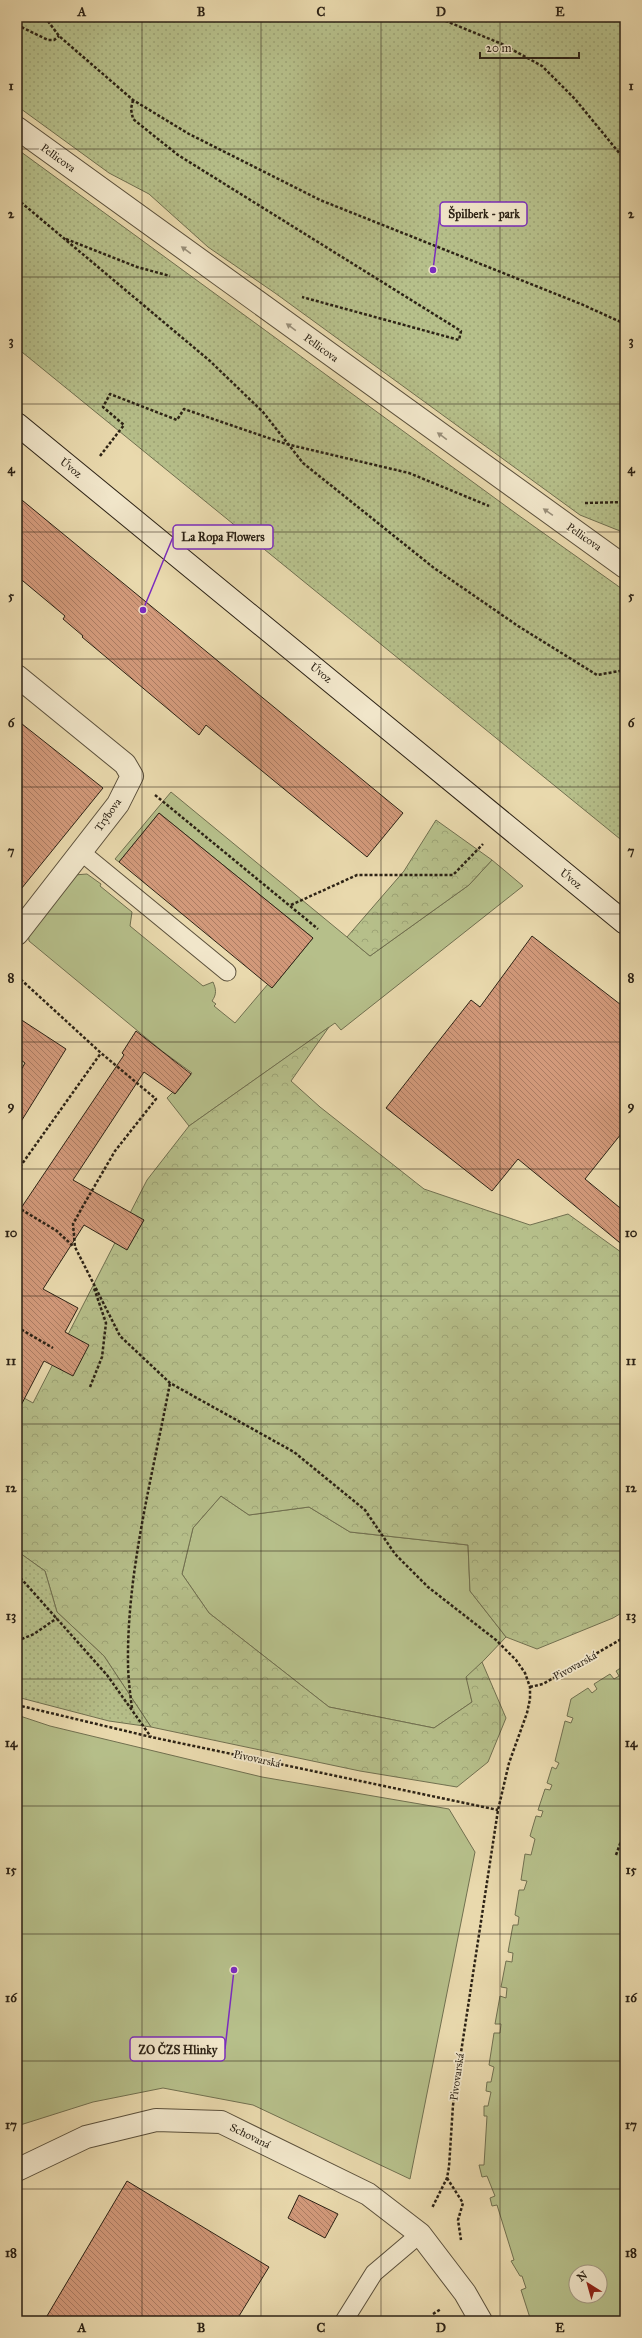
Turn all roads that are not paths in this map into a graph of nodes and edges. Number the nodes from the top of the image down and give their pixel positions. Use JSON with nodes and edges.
{"nodes":[{"id":1,"x":17,"y":128,"type":"edge"},
{"id":2,"x":17,"y":424,"type":"edge"},
{"id":3,"x":625,"y":567,"type":"edge"},
{"id":4,"x":17,"y":676,"type":"edge"},
{"id":5,"x":81,"y":852,"type":"junction"},
{"id":6,"x":625,"y":923,"type":"edge"},
{"id":7,"x":17,"y":934,"type":"edge"},
{"id":8,"x":227,"y":972,"type":"dead end"},
{"id":9,"x":17,"y":2170,"type":"edge"},
{"id":10,"x":420,"y":2234,"type":"junction"},
{"id":11,"x":344,"y":2321,"type":"edge"},
{"id":12,"x":481,"y":2321,"type":"edge"}],
"edges":[{"from":3,"to":1,"type":"street","name":"Pellicova","one_way":true},
{"from":2,"to":6,"type":"street","name":"Úvoz"},
{"from":4,"to":5,"type":"street","name":"Trýbova"},
{"from":5,"to":7,"type":"street","name":"Trýbova"},
{"from":5,"to":8,"type":"lane"},
{"from":9,"to":10,"type":"street","name":"Schovaná"},
{"from":10,"to":11,"type":"lane"},
{"from":10,"to":12,"type":"street"}]}
